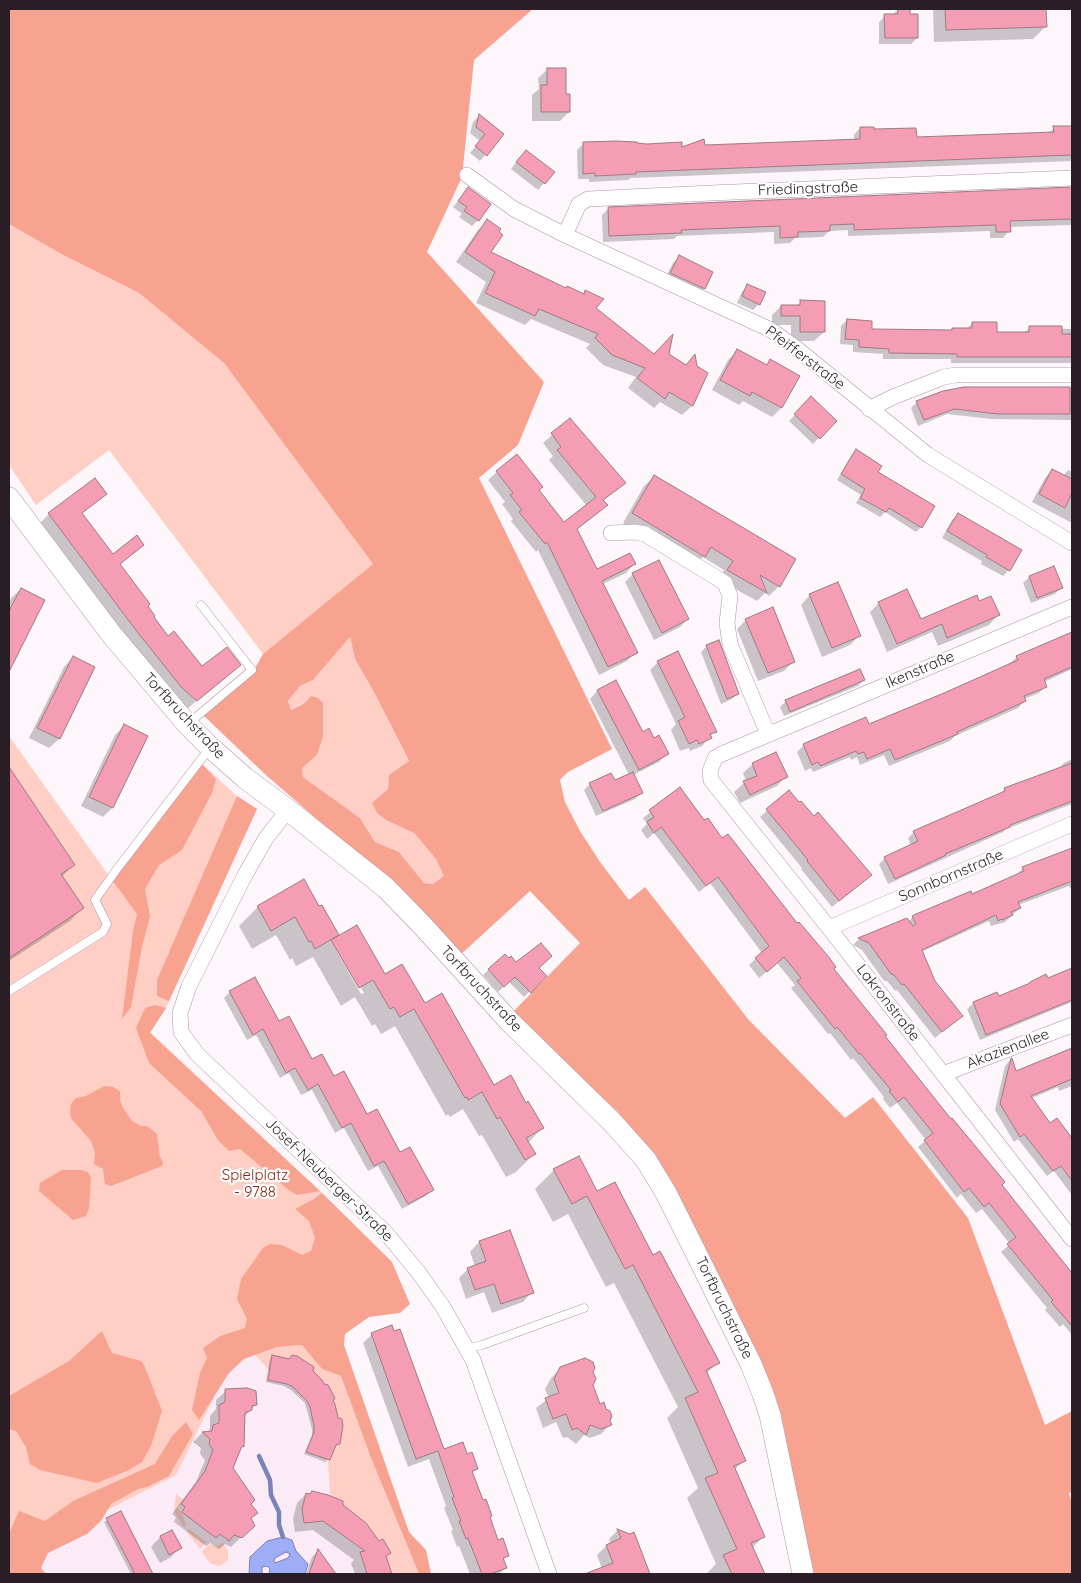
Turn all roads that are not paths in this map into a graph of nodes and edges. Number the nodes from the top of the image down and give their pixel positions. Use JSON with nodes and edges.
{"nodes":[{"id":1,"x":467,"y":175,"type":"dead end"},
{"id":2,"x":1072,"y":178,"type":"edge"},
{"id":3,"x":565,"y":235,"type":"junction"},
{"id":4,"x":1072,"y":375,"type":"edge"},
{"id":5,"x":870,"y":409,"type":"junction"},
{"id":6,"x":9,"y":498,"type":"edge"},
{"id":7,"x":611,"y":533,"type":"dead end"},
{"id":8,"x":1072,"y":543,"type":"edge"},
{"id":9,"x":201,"y":605,"type":"dead end"},
{"id":10,"x":1072,"y":607,"type":"edge"},
{"id":11,"x":187,"y":724,"type":"junction"},
{"id":12,"x":768,"y":734,"type":"junction"},
{"id":13,"x":210,"y":747,"type":"junction"},
{"id":14,"x":711,"y":765,"type":"joint"},
{"id":15,"x":288,"y":810,"type":"junction"},
{"id":16,"x":1072,"y":824,"type":"edge"},
{"id":17,"x":829,"y":928,"type":"junction"},
{"id":18,"x":9,"y":991,"type":"edge"},
{"id":19,"x":1072,"y":1025,"type":"edge"},
{"id":20,"x":943,"y":1074,"type":"junction"},
{"id":21,"x":1072,"y":1239,"type":"edge"},
{"id":22,"x":584,"y":1308,"type":"dead end"},
{"id":23,"x":466,"y":1349,"type":"junction"},
{"id":24,"x":549,"y":1574,"type":"edge"},
{"id":25,"x":804,"y":1574,"type":"edge"}],
"edges":[{"from":1,"to":3,"type":"street","name":"Pfeifferstraße"},
{"from":2,"to":3,"type":"street","name":"Friedingstraße"},
{"from":3,"to":5,"type":"street","name":"Pfeifferstraße"},
{"from":4,"to":5,"type":"street"},
{"from":5,"to":8,"type":"street","name":"Pfeifferstraße"},
{"from":6,"to":11,"type":"main road","name":"Torfbruchstraße"},
{"from":7,"to":12,"type":"street"},
{"from":9,"to":11,"type":"lane"},
{"from":10,"to":12,"type":"street","name":"Ikenstraße"},
{"from":11,"to":13,"type":"main road","name":"Torfbruchstraße"},
{"from":12,"to":14,"type":"street","name":"Ikenstraße"},
{"from":13,"to":15,"type":"main road","name":"Torfbruchstraße"},
{"from":13,"to":18,"type":"lane"},
{"from":14,"to":17,"type":"street","name":"Lakronstraße"},
{"from":15,"to":23,"type":"street","name":"Josef-Neuberger-Straße"},
{"from":15,"to":25,"type":"main road","name":"Torfbruchstraße"},
{"from":16,"to":17,"type":"street","name":"Sonnbornstraße"},
{"from":17,"to":20,"type":"street","name":"Lakronstraße"},
{"from":19,"to":20,"type":"street","name":"Akazienallee"},
{"from":20,"to":21,"type":"street","name":"Lakronstraße"},
{"from":22,"to":23,"type":"lane"},
{"from":23,"to":24,"type":"street","name":"Josef-Neuberger-Straße"}]}
